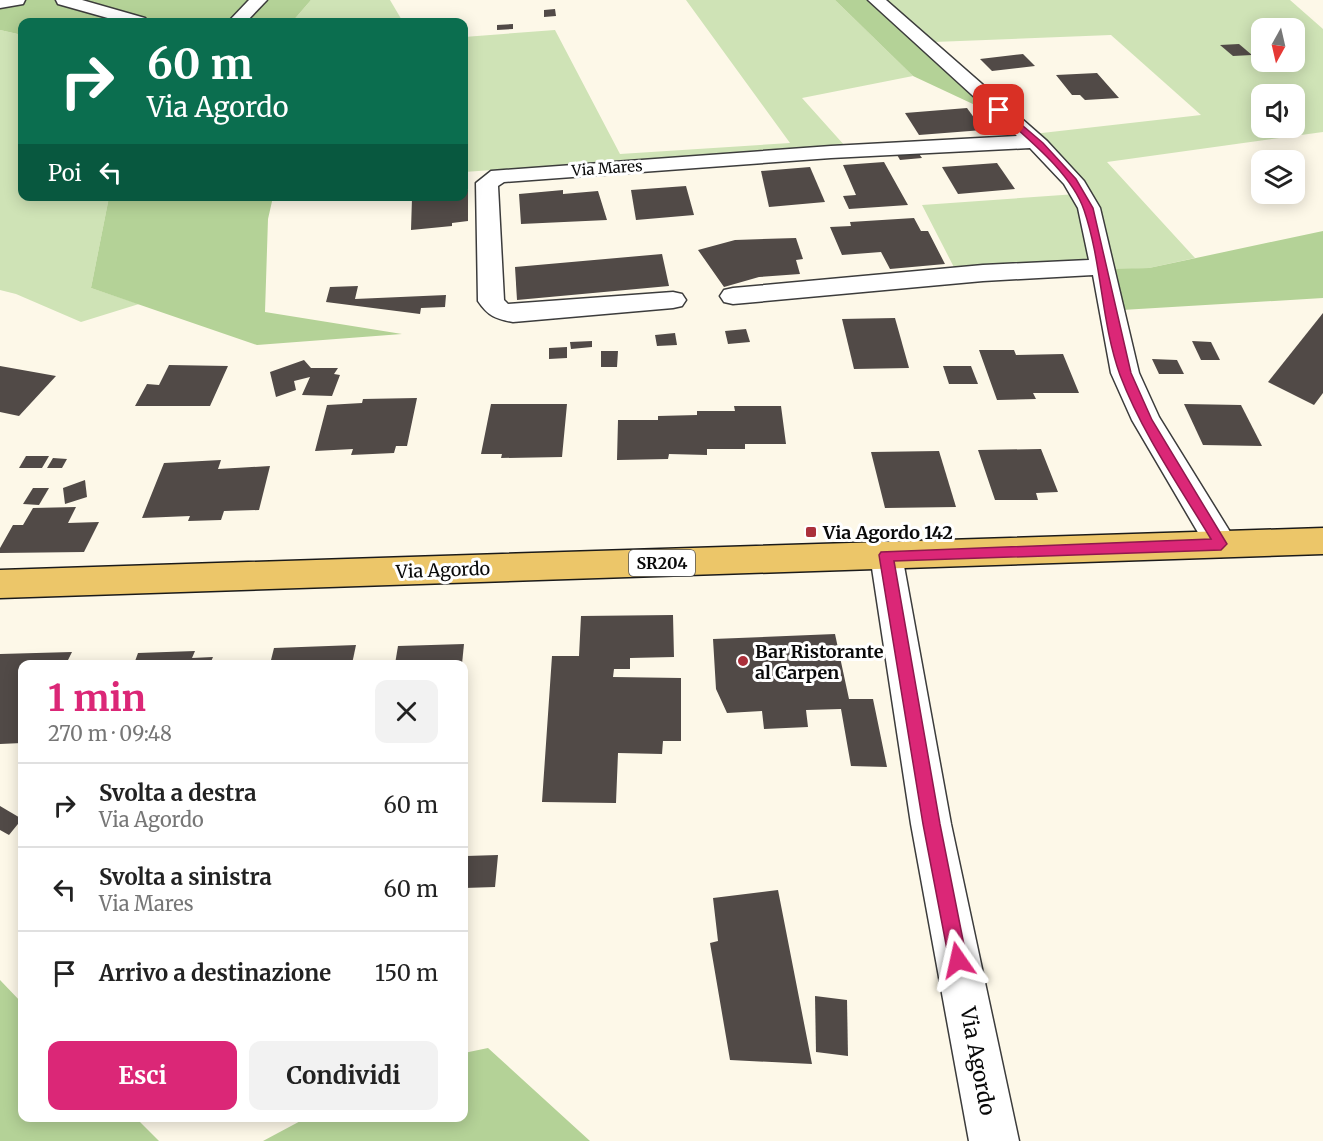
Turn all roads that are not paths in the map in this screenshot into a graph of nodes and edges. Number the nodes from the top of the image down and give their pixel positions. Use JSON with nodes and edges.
{"nodes":[{"id":1,"x":17,"y":0,"type":"edge"},
{"id":2,"x":64,"y":0,"type":"edge"},
{"id":3,"x":259,"y":0,"type":"edge"},
{"id":4,"x":876,"y":0,"type":"edge"},
{"id":5,"x":0,"y":3,"type":"edge"},
{"id":6,"x":125,"y":18,"type":"edge"},
{"id":7,"x":241,"y":18,"type":"edge"},
{"id":8,"x":1035,"y":141,"type":"junction"},
{"id":9,"x":1103,"y":267,"type":"junction"},
{"id":10,"x":733,"y":296,"type":"dead end"},
{"id":11,"x":673,"y":300,"type":"dead end"},
{"id":12,"x":1323,"y":541,"type":"edge"},
{"id":13,"x":1221,"y":544,"type":"junction"},
{"id":14,"x":886,"y":555,"type":"junction"},
{"id":15,"x":0,"y":584,"type":"edge"},
{"id":16,"x":994,"y":1141,"type":"edge"}],
"edges":[{"from":1,"to":5,"type":"street"},
{"from":2,"to":6,"type":"street"},
{"from":3,"to":7,"type":"street"},
{"from":4,"to":8,"type":"street"},
{"from":8,"to":9,"type":"street"},
{"from":8,"to":11,"type":"street","name":"Via Mares"},
{"from":9,"to":10,"type":"street"},
{"from":9,"to":13,"type":"street"},
{"from":12,"to":13,"type":"main road","name":"Via Agordo","number":"SR204"},
{"from":13,"to":14,"type":"main road","name":"Via Agordo","number":"SR204"},
{"from":14,"to":15,"type":"main road","name":"Via Agordo","number":"SR204"},
{"from":14,"to":16,"type":"street","name":"Via Agordo"}]}
